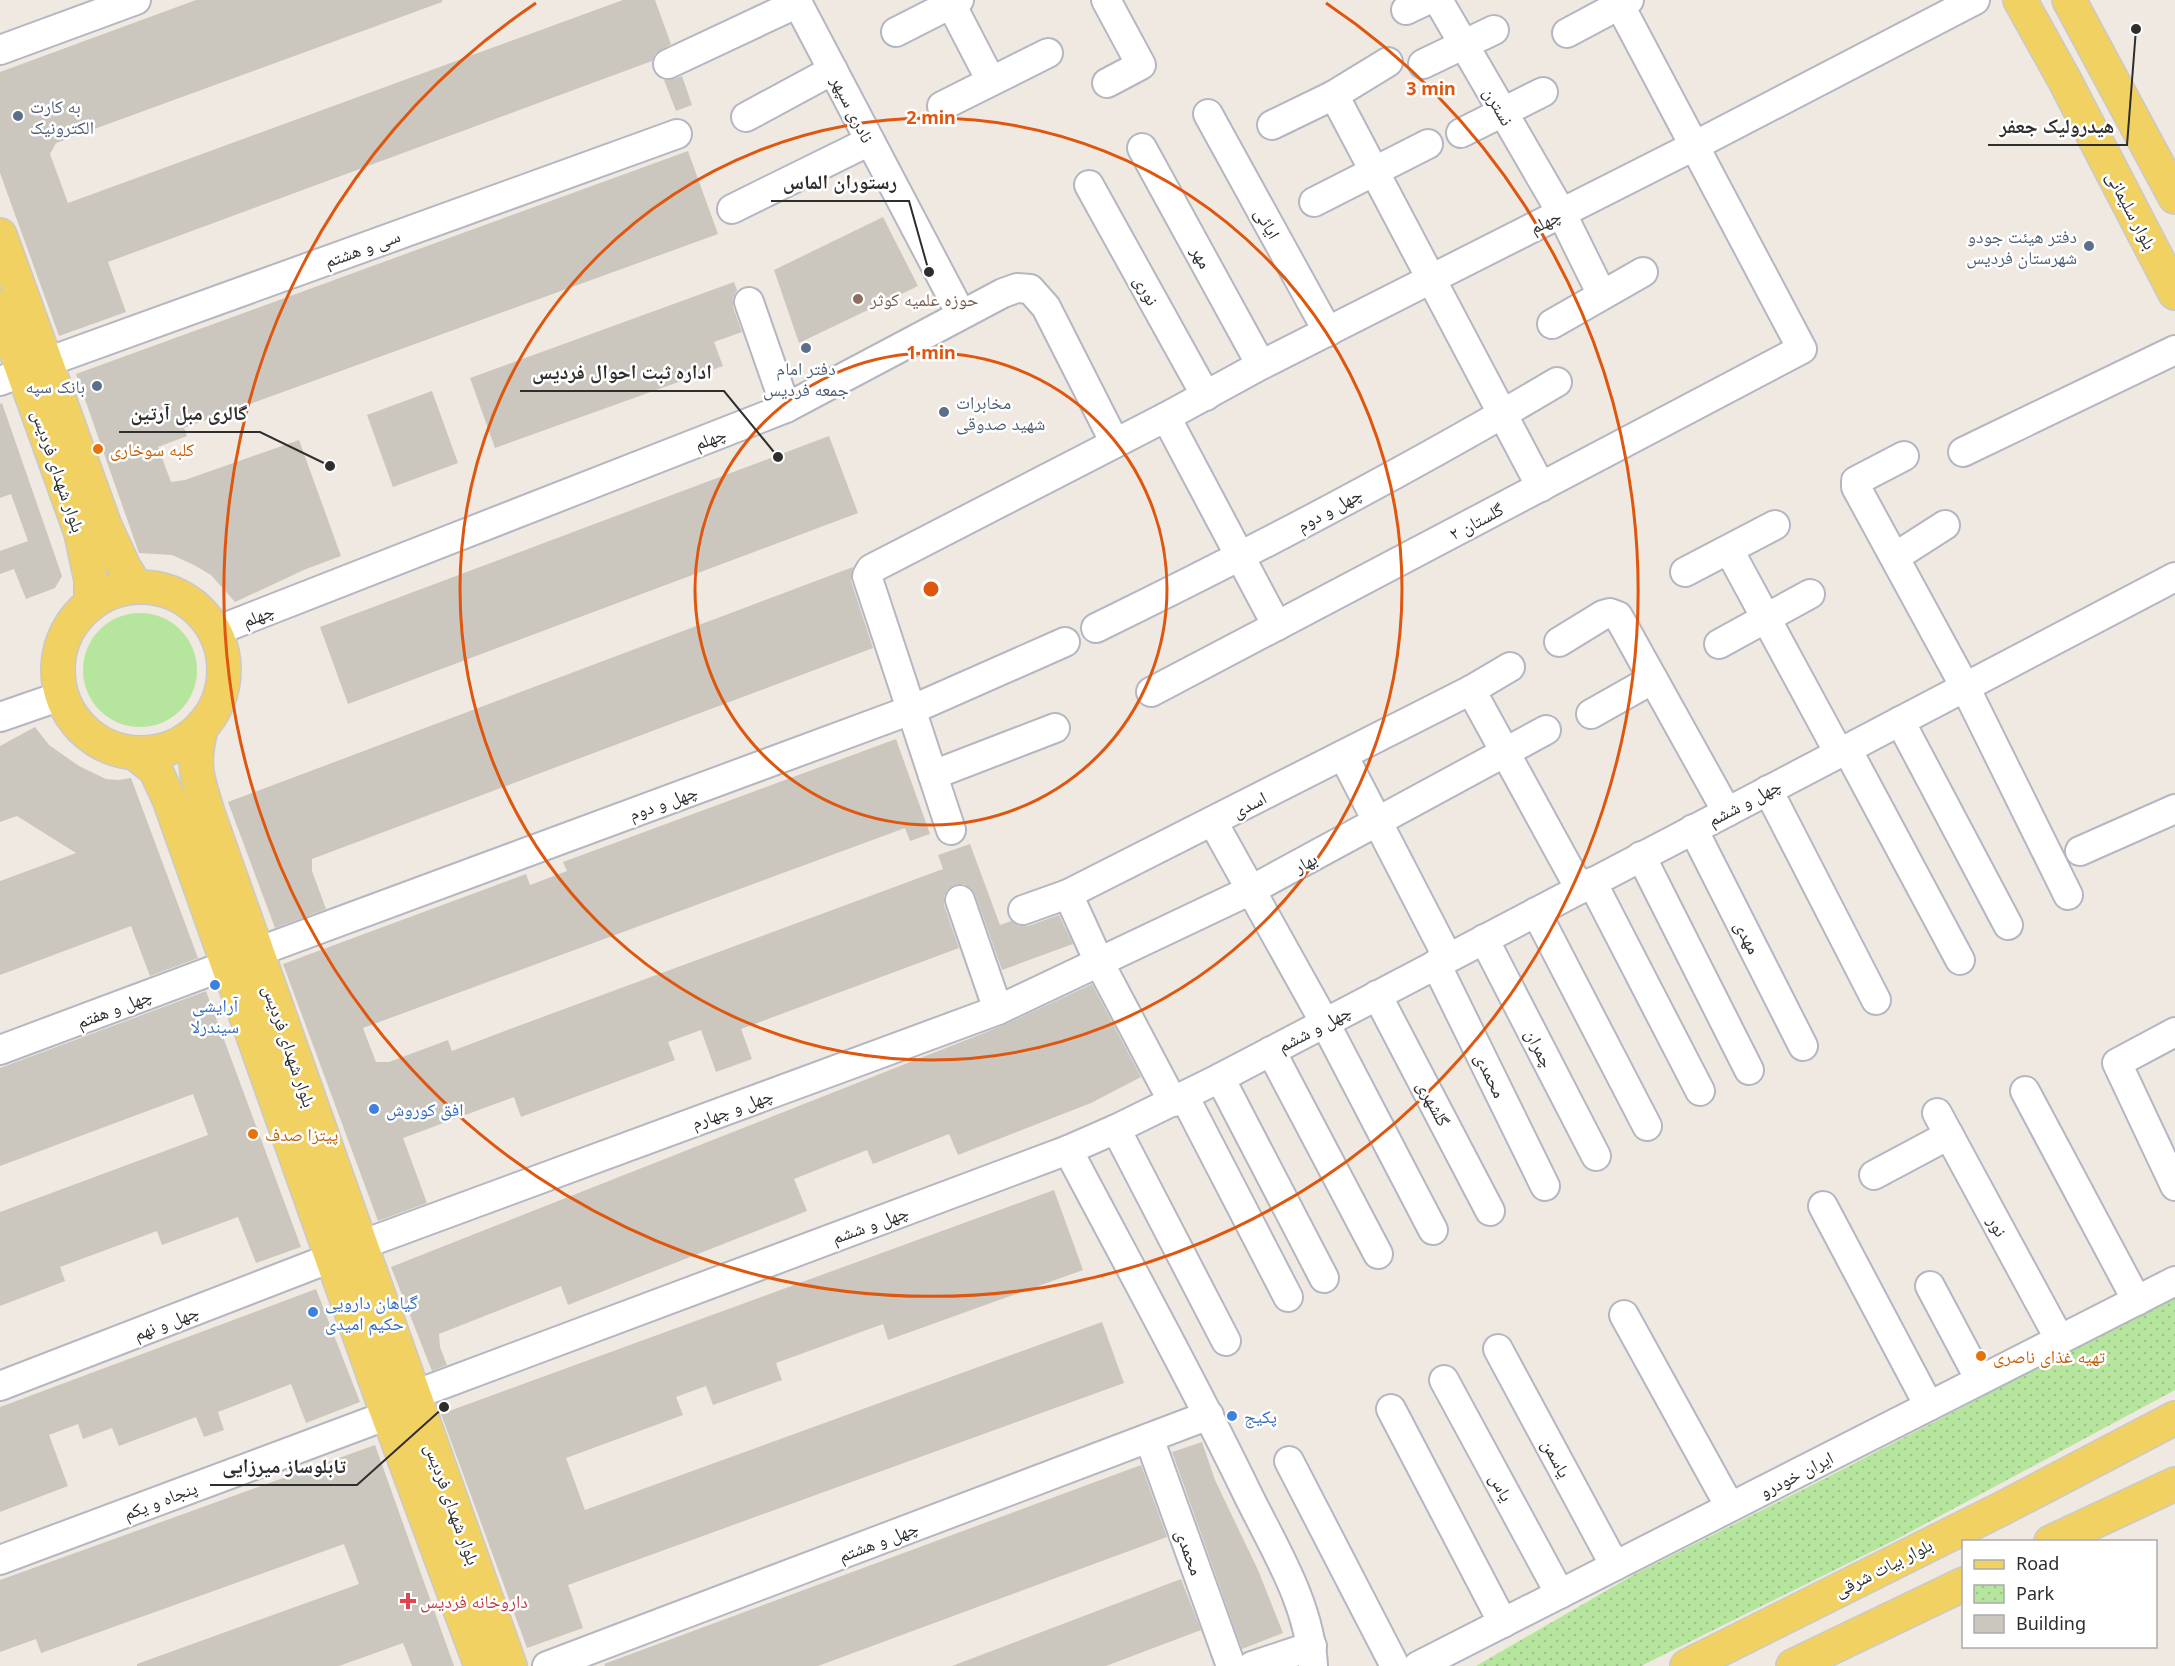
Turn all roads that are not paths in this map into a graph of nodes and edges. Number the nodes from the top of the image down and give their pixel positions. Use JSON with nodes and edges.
{"nodes":[{"id":1,"x":136,"y":0,"type":"edge"},
{"id":2,"x":1106,"y":0,"type":"edge"},
{"id":3,"x":1438,"y":0,"type":"edge"},
{"id":4,"x":1975,"y":0,"type":"edge"},
{"id":5,"x":2020,"y":0,"type":"edge"},
{"id":6,"x":2069,"y":0,"type":"edge"},
{"id":7,"x":797,"y":1,"type":"edge"},
{"id":8,"x":953,"y":1,"type":"edge"},
{"id":9,"x":1622,"y":2,"type":"edge"},
{"id":10,"x":1494,"y":30,"type":"dead end"},
{"id":11,"x":896,"y":32,"type":"dead end"},
{"id":12,"x":1567,"y":33,"type":"dead end"},
{"id":13,"x":1463,"y":44,"type":"junction"},
{"id":14,"x":0,"y":50,"type":"edge"},
{"id":15,"x":1048,"y":53,"type":"dead end"},
{"id":16,"x":1388,"y":62,"type":"dead end"},
{"id":17,"x":668,"y":64,"type":"dead end"},
{"id":18,"x":1423,"y":64,"type":"dead end"},
{"id":19,"x":833,"y":70,"type":"junction"},
{"id":20,"x":990,"y":81,"type":"junction"},
{"id":21,"x":1107,"y":83,"type":"dead end"},
{"id":22,"x":1543,"y":92,"type":"dead end"},
{"id":23,"x":1334,"y":95,"type":"junction"},
{"id":24,"x":942,"y":106,"type":"dead end"},
{"id":25,"x":1502,"y":111,"type":"junction"},
{"id":26,"x":1209,"y":114,"type":"dead end"},
{"id":27,"x":746,"y":117,"type":"dead end"},
{"id":28,"x":1272,"y":125,"type":"dead end"},
{"id":29,"x":1461,"y":133,"type":"dead end"},
{"id":30,"x":677,"y":134,"type":"dead end"},
{"id":31,"x":870,"y":141,"type":"junction"},
{"id":32,"x":1428,"y":144,"type":"dead end"},
{"id":33,"x":1694,"y":146,"type":"junction"},
{"id":34,"x":1142,"y":148,"type":"dead end"},
{"id":35,"x":1374,"y":171,"type":"junction"},
{"id":36,"x":1089,"y":185,"type":"dead end"},
{"id":37,"x":2175,"y":197,"type":"edge"},
{"id":38,"x":1314,"y":202,"type":"dead end"},
{"id":39,"x":732,"y":209,"type":"dead end"},
{"id":40,"x":1561,"y":212,"type":"junction"},
{"id":41,"x":0,"y":235,"type":"edge"},
{"id":42,"x":1643,"y":272,"type":"dead end"},
{"id":43,"x":1431,"y":279,"type":"junction"},
{"id":44,"x":2175,"y":293,"type":"edge"},
{"id":45,"x":1602,"y":295,"type":"junction"},
{"id":46,"x":748,"y":302,"type":"dead end"},
{"id":47,"x":0,"y":307,"type":"edge"},
{"id":48,"x":961,"y":314,"type":"junction"},
{"id":49,"x":1552,"y":324,"type":"dead end"},
{"id":50,"x":1328,"y":332,"type":"junction"},
{"id":51,"x":2175,"y":350,"type":"edge"},
{"id":52,"x":1261,"y":365,"type":"junction"},
{"id":53,"x":24,"y":372,"type":"edge"},
{"id":54,"x":1557,"y":382,"type":"dead end"},
{"id":55,"x":1206,"y":396,"type":"junction"},
{"id":56,"x":786,"y":408,"type":"junction"},
{"id":57,"x":1502,"y":415,"type":"junction"},
{"id":58,"x":1166,"y":417,"type":"junction"},
{"id":59,"x":1115,"y":443,"type":"junction"},
{"id":60,"x":1963,"y":452,"type":"dead end"},
{"id":61,"x":1904,"y":456,"type":"dead end"},
{"id":62,"x":1541,"y":487,"type":"junction"},
{"id":63,"x":1775,"y":525,"type":"dead end"},
{"id":64,"x":1945,"y":525,"type":"dead end"},
{"id":65,"x":1729,"y":550,"type":"junction"},
{"id":66,"x":1241,"y":557,"type":"junction"},
{"id":67,"x":1895,"y":557,"type":"junction"},
{"id":68,"x":1685,"y":572,"type":"dead end"},
{"id":69,"x":2175,"y":577,"type":"edge"},
{"id":70,"x":136,"y":587,"type":"junction"},
{"id":71,"x":1810,"y":594,"type":"dead end"},
{"id":72,"x":91,"y":604,"type":"junction"},
{"id":73,"x":1766,"y":618,"type":"junction"},
{"id":74,"x":1277,"y":626,"type":"junction"},
{"id":75,"x":1096,"y":628,"type":"dead end"},
{"id":76,"x":216,"y":632,"type":"junction"},
{"id":77,"x":1065,"y":642,"type":"dead end"},
{"id":78,"x":1559,"y":642,"type":"dead end"},
{"id":79,"x":1719,"y":644,"type":"dead end"},
{"id":80,"x":1510,"y":667,"type":"dead end"},
{"id":81,"x":1653,"y":679,"type":"junction"},
{"id":82,"x":1965,"y":687,"type":"junction"},
{"id":83,"x":1471,"y":690,"type":"junction"},
{"id":84,"x":1151,"y":692,"type":"dead end"},
{"id":85,"x":61,"y":696,"type":"junction"},
{"id":86,"x":911,"y":710,"type":"junction"},
{"id":87,"x":1591,"y":714,"type":"dead end"},
{"id":88,"x":0,"y":717,"type":"edge"},
{"id":89,"x":1900,"y":721,"type":"junction"},
{"id":90,"x":1055,"y":728,"type":"dead end"},
{"id":91,"x":201,"y":729,"type":"junction"},
{"id":92,"x":1546,"y":730,"type":"dead end"},
{"id":93,"x":1843,"y":751,"type":"junction"},
{"id":94,"x":1506,"y":752,"type":"junction"},
{"id":95,"x":136,"y":754,"type":"junction"},
{"id":96,"x":1343,"y":755,"type":"junction"},
{"id":97,"x":933,"y":774,"type":"junction"},
{"id":98,"x":1768,"y":790,"type":"junction"},
{"id":99,"x":2175,"y":809,"type":"edge"},
{"id":100,"x":1727,"y":812,"type":"junction"},
{"id":101,"x":1213,"y":822,"type":"junction"},
{"id":102,"x":1377,"y":824,"type":"junction"},
{"id":103,"x":1693,"y":829,"type":"junction"},
{"id":104,"x":951,"y":830,"type":"dead end"},
{"id":105,"x":2080,"y":851,"type":"dead end"},
{"id":106,"x":1641,"y":856,"type":"junction"},
{"id":107,"x":1586,"y":885,"type":"junction"},
{"id":108,"x":1251,"y":890,"type":"junction"},
{"id":109,"x":1068,"y":894,"type":"junction"},
{"id":110,"x":2068,"y":895,"type":"dead end"},
{"id":111,"x":960,"y":900,"type":"dead end"},
{"id":112,"x":1023,"y":910,"type":"dead end"},
{"id":113,"x":1536,"y":912,"type":"junction"},
{"id":114,"x":2008,"y":925,"type":"dead end"},
{"id":115,"x":1484,"y":939,"type":"junction"},
{"id":116,"x":257,"y":952,"type":"junction"},
{"id":117,"x":1960,"y":960,"type":"dead end"},
{"id":118,"x":1442,"y":961,"type":"junction"},
{"id":119,"x":1100,"y":962,"type":"junction"},
{"id":120,"x":227,"y":965,"type":"junction"},
{"id":121,"x":1377,"y":995,"type":"junction"},
{"id":122,"x":1876,"y":1000,"type":"dead end"},
{"id":123,"x":998,"y":1010,"type":"junction"},
{"id":124,"x":1324,"y":1023,"type":"junction"},
{"id":125,"x":2175,"y":1032,"type":"edge"},
{"id":126,"x":1803,"y":1046,"type":"dead end"},
{"id":127,"x":0,"y":1050,"type":"edge"},
{"id":128,"x":1271,"y":1051,"type":"junction"},
{"id":129,"x":1749,"y":1070,"type":"dead end"},
{"id":130,"x":1220,"y":1078,"type":"junction"},
{"id":131,"x":1700,"y":1091,"type":"dead end"},
{"id":132,"x":2025,"y":1091,"type":"dead end"},
{"id":133,"x":1178,"y":1099,"type":"junction"},
{"id":134,"x":1647,"y":1126,"type":"dead end"},
{"id":135,"x":1116,"y":1129,"type":"junction"},
{"id":136,"x":1068,"y":1150,"type":"junction"},
{"id":137,"x":1596,"y":1156,"type":"dead end"},
{"id":138,"x":1874,"y":1174,"type":"dead end"},
{"id":139,"x":2175,"y":1185,"type":"edge"},
{"id":140,"x":1545,"y":1186,"type":"dead end"},
{"id":141,"x":1823,"y":1206,"type":"dead end"},
{"id":142,"x":1490,"y":1211,"type":"dead end"},
{"id":143,"x":1433,"y":1230,"type":"dead end"},
{"id":144,"x":361,"y":1245,"type":"junction"},
{"id":145,"x":1378,"y":1254,"type":"dead end"},
{"id":146,"x":331,"y":1258,"type":"junction"},
{"id":147,"x":1324,"y":1278,"type":"dead end"},
{"id":148,"x":2175,"y":1281,"type":"edge"},
{"id":149,"x":1930,"y":1286,"type":"dead end"},
{"id":150,"x":1288,"y":1297,"type":"dead end"},
{"id":151,"x":2137,"y":1300,"type":"junction"},
{"id":152,"x":1624,"y":1315,"type":"dead end"},
{"id":153,"x":2060,"y":1340,"type":"junction"},
{"id":154,"x":1226,"y":1341,"type":"dead end"},
{"id":155,"x":1498,"y":1349,"type":"dead end"},
{"id":156,"x":1444,"y":1380,"type":"dead end"},
{"id":157,"x":1980,"y":1380,"type":"junction"},
{"id":158,"x":0,"y":1386,"type":"edge"},
{"id":159,"x":414,"y":1395,"type":"junction"},
{"id":160,"x":1929,"y":1406,"type":"junction"},
{"id":161,"x":1392,"y":1409,"type":"dead end"},
{"id":162,"x":388,"y":1414,"type":"junction"},
{"id":163,"x":1209,"y":1415,"type":"junction"},
{"id":164,"x":2175,"y":1418,"type":"edge"},
{"id":165,"x":1149,"y":1438,"type":"junction"},
{"id":166,"x":1289,"y":1461,"type":"dead end"},
{"id":167,"x":2175,"y":1484,"type":"edge"},
{"id":168,"x":1730,"y":1508,"type":"junction"},
{"id":169,"x":2055,"y":1540,"type":"edge"},
{"id":170,"x":0,"y":1560,"type":"edge"},
{"id":171,"x":1615,"y":1566,"type":"junction"},
{"id":172,"x":1962,"y":1585,"type":"edge"},
{"id":173,"x":1560,"y":1594,"type":"junction"},
{"id":174,"x":1503,"y":1623,"type":"junction"},
{"id":175,"x":1312,"y":1656,"type":"edge"},
{"id":176,"x":481,"y":1666,"type":"edge"},
{"id":177,"x":510,"y":1666,"type":"edge"},
{"id":178,"x":547,"y":1666,"type":"edge"},
{"id":179,"x":1230,"y":1666,"type":"edge"},
{"id":180,"x":1252,"y":1666,"type":"edge"},
{"id":181,"x":1395,"y":1666,"type":"edge"},
{"id":182,"x":1418,"y":1666,"type":"edge"},
{"id":183,"x":1687,"y":1666,"type":"edge"},
{"id":184,"x":1792,"y":1666,"type":"edge"}],
"edges":[{"from":1,"to":14,"type":"street"},
{"from":2,"to":21,"type":"street"},
{"from":3,"to":13,"type":"street","name":"نسترن"},
{"from":4,"to":33,"type":"street","name":"چهلم"},
{"from":5,"to":44,"type":"main road","name":"بلوار سلیمانی"},
{"from":6,"to":37,"type":"main road"},
{"from":7,"to":17,"type":"street"},
{"from":7,"to":19,"type":"street","name":"نادری سپهر"},
{"from":8,"to":11,"type":"street"},
{"from":8,"to":20,"type":"street"},
{"from":9,"to":12,"type":"street"},
{"from":9,"to":33,"type":"street"},
{"from":10,"to":13,"type":"street"},
{"from":13,"to":18,"type":"street"},
{"from":13,"to":25,"type":"street","name":"نسترن"},
{"from":15,"to":20,"type":"street"},
{"from":16,"to":23,"type":"street"},
{"from":19,"to":27,"type":"street"},
{"from":19,"to":31,"type":"street","name":"نادری سپهر"},
{"from":20,"to":24,"type":"street"},
{"from":22,"to":25,"type":"street"},
{"from":23,"to":28,"type":"street"},
{"from":23,"to":35,"type":"street"},
{"from":25,"to":29,"type":"street"},
{"from":25,"to":40,"type":"street","name":"نسترن"},
{"from":26,"to":50,"type":"street","name":"ایائی"},
{"from":30,"to":53,"type":"street","name":"سی و هشتم"},
{"from":31,"to":39,"type":"street"},
{"from":31,"to":48,"type":"street","name":"نادری سپهر"},
{"from":32,"to":35,"type":"street"},
{"from":33,"to":40,"type":"street","name":"چهلم"},
{"from":33,"to":62,"type":"street","name":"گلستان ۲"},
{"from":34,"to":52,"type":"street","name":"مهر"},
{"from":35,"to":38,"type":"street"},
{"from":35,"to":43,"type":"street"},
{"from":36,"to":55,"type":"street","name":"نوری"},
{"from":40,"to":43,"type":"street","name":"چهلم"},
{"from":40,"to":45,"type":"street","name":"نسترن"},
{"from":41,"to":53,"type":"main road","name":"بلوار شهدای فردیس"},
{"from":42,"to":45,"type":"street"},
{"from":43,"to":50,"type":"street","name":"چهلم"},
{"from":43,"to":57,"type":"street"},
{"from":45,"to":49,"type":"street"},
{"from":46,"to":56,"type":"street"},
{"from":47,"to":53,"type":"main road","name":"بلوار شهدای فردیس"},
{"from":48,"to":56,"type":"street","name":"چهلم"},
{"from":48,"to":59,"type":"street","name":"چهلم"},
{"from":50,"to":52,"type":"street","name":"چهلم"},
{"from":51,"to":60,"type":"street"},
{"from":52,"to":55,"type":"street","name":"چهلم"},
{"from":53,"to":70,"type":"main road","name":"بلوار شهدای فردیس"},
{"from":53,"to":72,"type":"main road","name":"بلوار شهدای فردیس"},
{"from":54,"to":57,"type":"street","name":"چهل و دوم"},
{"from":55,"to":58,"type":"street","name":"چهلم"},
{"from":56,"to":76,"type":"street","name":"چهلم"},
{"from":57,"to":62,"type":"street"},
{"from":57,"to":66,"type":"street","name":"چهل و دوم"},
{"from":58,"to":59,"type":"street","name":"چهلم"},
{"from":58,"to":66,"type":"street"},
{"from":59,"to":86,"type":"street","name":"چهلم"},
{"from":61,"to":67,"type":"street"},
{"from":62,"to":74,"type":"street","name":"گلستان ۲"},
{"from":63,"to":65,"type":"street"},
{"from":64,"to":67,"type":"street"},
{"from":65,"to":68,"type":"street"},
{"from":65,"to":73,"type":"street"},
{"from":66,"to":74,"type":"street"},
{"from":66,"to":75,"type":"street","name":"چهل و دوم"},
{"from":67,"to":82,"type":"street"},
{"from":69,"to":82,"type":"street","name":"چهل و ششم"},
{"from":70,"to":72,"type":"main road"},
{"from":70,"to":76,"type":"main road"},
{"from":71,"to":73,"type":"street"},
{"from":72,"to":85,"type":"main road"},
{"from":73,"to":79,"type":"street"},
{"from":73,"to":93,"type":"street"},
{"from":74,"to":84,"type":"street","name":"گلستان ۲"},
{"from":76,"to":91,"type":"main road"},
{"from":77,"to":86,"type":"street","name":"چهل و دوم"},
{"from":78,"to":81,"type":"street"},
{"from":80,"to":83,"type":"street","name":"اسدی"},
{"from":81,"to":87,"type":"street"},
{"from":81,"to":100,"type":"street"},
{"from":82,"to":89,"type":"street","name":"چهل و ششم"},
{"from":82,"to":110,"type":"street"},
{"from":83,"to":94,"type":"street"},
{"from":83,"to":96,"type":"street","name":"اسدی"},
{"from":85,"to":88,"type":"street"},
{"from":85,"to":95,"type":"main road"},
{"from":86,"to":97,"type":"street","name":"چهلم"},
{"from":86,"to":116,"type":"street","name":"چهل و دوم"},
{"from":89,"to":93,"type":"street","name":"چهل و ششم"},
{"from":89,"to":114,"type":"street"},
{"from":90,"to":97,"type":"street"},
{"from":91,"to":95,"type":"main road"},
{"from":91,"to":116,"type":"main road","name":"بلوار شهدای فردیس"},
{"from":92,"to":94,"type":"street","name":"بهار"},
{"from":93,"to":98,"type":"street","name":"چهل و ششم"},
{"from":93,"to":117,"type":"street"},
{"from":94,"to":102,"type":"street","name":"بهار"},
{"from":94,"to":107,"type":"street"},
{"from":95,"to":120,"type":"main road","name":"بلوار شهدای فردیس"},
{"from":96,"to":101,"type":"street","name":"اسدی"},
{"from":96,"to":102,"type":"street","name":"محمدی"},
{"from":97,"to":104,"type":"street","name":"چهلم"},
{"from":98,"to":100,"type":"street","name":"چهل و ششم"},
{"from":98,"to":122,"type":"street"},
{"from":99,"to":105,"type":"street"},
{"from":100,"to":103,"type":"street","name":"چهل و ششم"},
{"from":101,"to":108,"type":"street"},
{"from":101,"to":109,"type":"street","name":"اسدی"},
{"from":102,"to":108,"type":"street","name":"بهار"},
{"from":102,"to":118,"type":"street","name":"محمدی"},
{"from":103,"to":106,"type":"street","name":"چهل و ششم"},
{"from":103,"to":126,"type":"street","name":"مهدی"},
{"from":106,"to":107,"type":"street","name":"چهل و ششم"},
{"from":106,"to":129,"type":"street"},
{"from":107,"to":113,"type":"street","name":"چهل و ششم"},
{"from":107,"to":131,"type":"street"},
{"from":108,"to":119,"type":"street","name":"بهار"},
{"from":108,"to":124,"type":"street"},
{"from":109,"to":112,"type":"street","name":"اسدی"},
{"from":109,"to":119,"type":"street"},
{"from":111,"to":123,"type":"street"},
{"from":113,"to":115,"type":"street","name":"چهل و ششم"},
{"from":113,"to":134,"type":"street"},
{"from":115,"to":118,"type":"street","name":"چهل و ششم"},
{"from":115,"to":137,"type":"street","name":"چمران"},
{"from":116,"to":144,"type":"main road","name":"بلوار شهدای فردیس"},
{"from":118,"to":121,"type":"street","name":"چهل و ششم"},
{"from":118,"to":140,"type":"street","name":"محمدی"},
{"from":119,"to":123,"type":"street","name":"چهل و چهارم"},
{"from":119,"to":133,"type":"street"},
{"from":120,"to":127,"type":"street","name":"چهل و هفتم"},
{"from":120,"to":146,"type":"main road","name":"بلوار شهدای فردیس"},
{"from":121,"to":124,"type":"street","name":"چهل و ششم"},
{"from":121,"to":142,"type":"street","name":"گلشهری"},
{"from":123,"to":144,"type":"street","name":"چهل و چهارم"},
{"from":124,"to":128,"type":"street","name":"چهل و ششم"},
{"from":124,"to":143,"type":"street"},
{"from":125,"to":139,"type":"street"},
{"from":128,"to":130,"type":"street","name":"چهل و ششم"},
{"from":128,"to":145,"type":"street"},
{"from":130,"to":133,"type":"street","name":"چهل و ششم"},
{"from":130,"to":147,"type":"street"},
{"from":132,"to":151,"type":"street"},
{"from":133,"to":135,"type":"street","name":"چهل و ششم"},
{"from":133,"to":150,"type":"street"},
{"from":135,"to":136,"type":"street","name":"چهل و ششم"},
{"from":135,"to":154,"type":"street"},
{"from":136,"to":159,"type":"street","name":"چهل و ششم"},
{"from":136,"to":163,"type":"street"},
{"from":138,"to":153,"type":"street","name":"نور"},
{"from":141,"to":160,"type":"street"},
{"from":144,"to":159,"type":"main road","name":"بلوار شهدای فردیس"},
{"from":146,"to":158,"type":"street","name":"چهل و نهم"},
{"from":146,"to":162,"type":"main road","name":"بلوار شهدای فردیس"},
{"from":148,"to":151,"type":"street","name":"ایران خودرو"},
{"from":149,"to":157,"type":"street"},
{"from":151,"to":153,"type":"street","name":"ایران خودرو"},
{"from":152,"to":168,"type":"street"},
{"from":153,"to":157,"type":"street","name":"ایران خودرو"},
{"from":155,"to":171,"type":"street","name":"یاسمن"},
{"from":156,"to":173,"type":"street","name":"یاس"},
{"from":157,"to":160,"type":"street","name":"ایران خودرو"},
{"from":159,"to":177,"type":"main road","name":"بلوار شهدای فردیس"},
{"from":160,"to":168,"type":"street","name":"ایران خودرو"},
{"from":161,"to":174,"type":"street"},
{"from":162,"to":170,"type":"street","name":"پنجاه و یکم"},
{"from":162,"to":176,"type":"main road","name":"بلوار شهدای فردیس"},
{"from":163,"to":165,"type":"street","name":"چهل و هشتم"},
{"from":163,"to":175,"type":"street"},
{"from":164,"to":183,"type":"main road","name":"بلوار بیات شرقی"},
{"from":165,"to":178,"type":"street","name":"چهل و هشتم"},
{"from":165,"to":179,"type":"street","name":"محمدی"},
{"from":166,"to":181,"type":"street"},
{"from":167,"to":169,"type":"main road"},
{"from":168,"to":171,"type":"street","name":"ایران خودرو"},
{"from":171,"to":173,"type":"street","name":"ایران خودرو"},
{"from":172,"to":184,"type":"main road"},
{"from":173,"to":174,"type":"street","name":"ایران خودرو"},
{"from":174,"to":182,"type":"street","name":"ایران خودرو"},
{"from":175,"to":180,"type":"street"}]}
